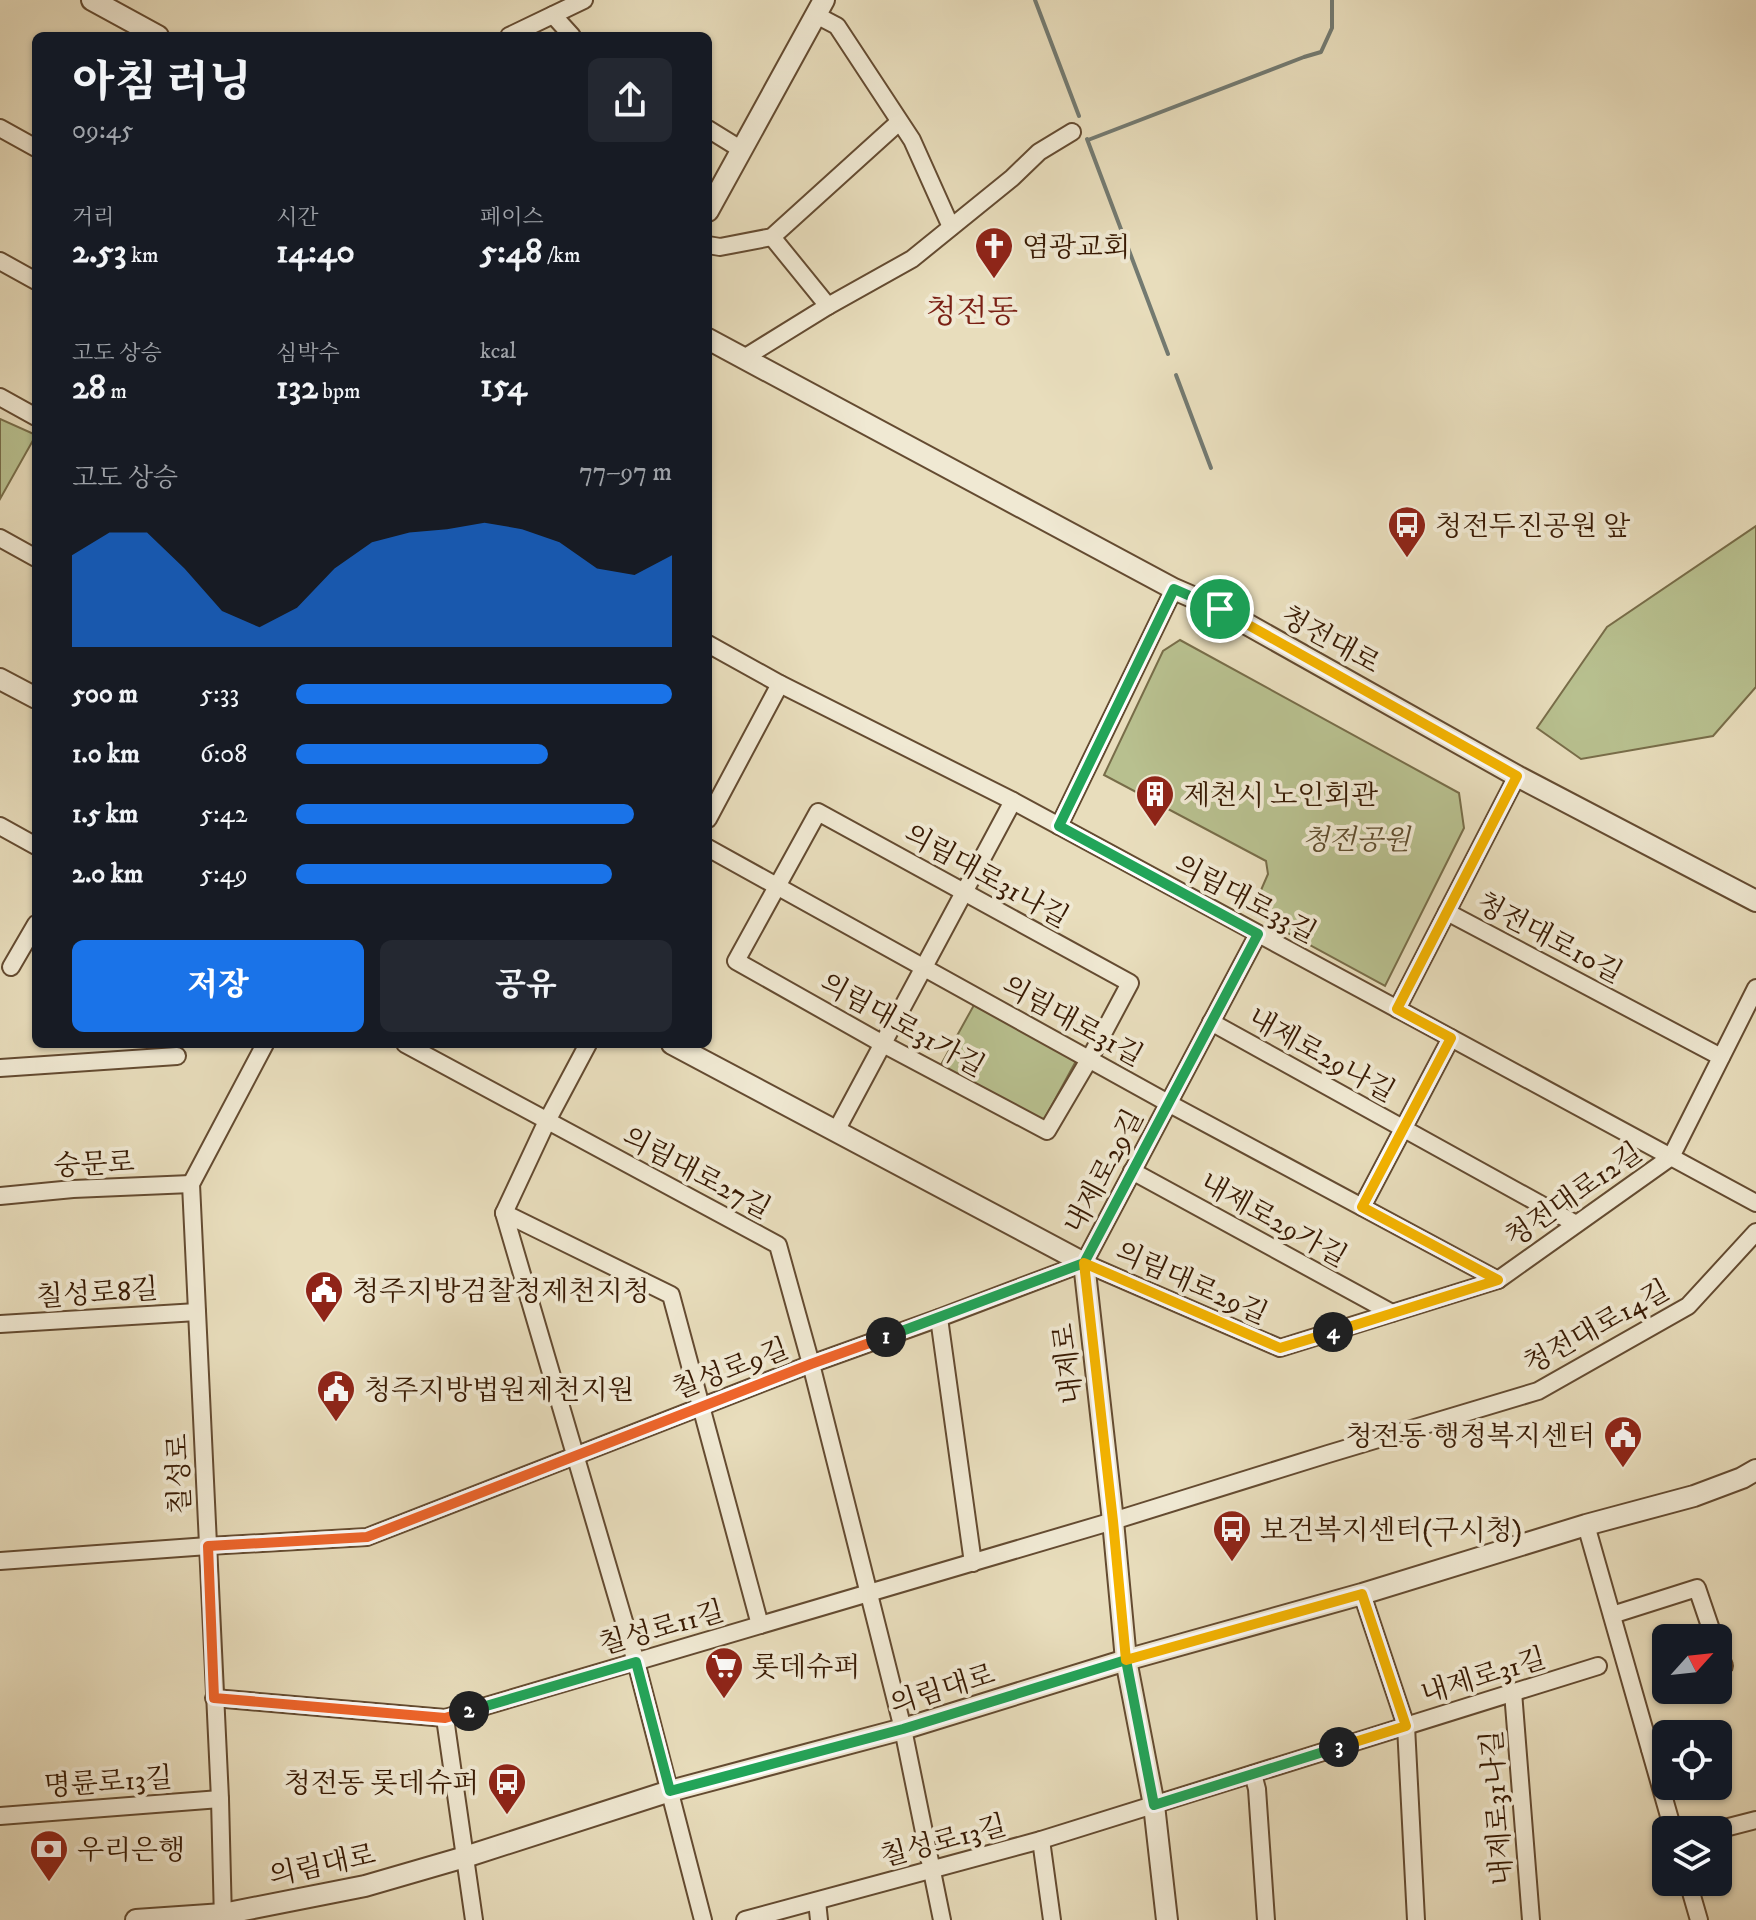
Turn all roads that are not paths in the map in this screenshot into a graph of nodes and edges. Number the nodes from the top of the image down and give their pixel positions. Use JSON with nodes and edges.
{"nodes":[{"id":1,"x":92,"y":0,"type":"edge"},
{"id":2,"x":584,"y":0,"type":"edge"},
{"id":3,"x":820,"y":7,"type":"edge"},
{"id":4,"x":553,"y":15,"type":"junction"},
{"id":5,"x":151,"y":32,"type":"edge"},
{"id":6,"x":517,"y":32,"type":"edge"},
{"id":7,"x":568,"y":32,"type":"edge"},
{"id":8,"x":899,"y":122,"type":"junction"},
{"id":9,"x":0,"y":128,"type":"edge"},
{"id":10,"x":712,"y":131,"type":"edge"},
{"id":11,"x":1072,"y":132,"type":"dead end"},
{"id":12,"x":32,"y":146,"type":"edge"},
{"id":13,"x":742,"y":150,"type":"junction"},
{"id":14,"x":712,"y":204,"type":"edge"},
{"id":15,"x":951,"y":227,"type":"junction"},
{"id":16,"x":772,"y":237,"type":"junction"},
{"id":17,"x":712,"y":246,"type":"edge"},
{"id":18,"x":0,"y":261,"type":"edge"},
{"id":19,"x":32,"y":279,"type":"edge"},
{"id":20,"x":828,"y":306,"type":"junction"},
{"id":21,"x":712,"y":341,"type":"edge"},
{"id":22,"x":744,"y":358,"type":"junction"},
{"id":23,"x":0,"y":397,"type":"edge"},
{"id":24,"x":32,"y":415,"type":"edge"},
{"id":25,"x":0,"y":538,"type":"edge"},
{"id":26,"x":32,"y":556,"type":"edge"},
{"id":27,"x":1174,"y":589,"type":"junction"},
{"id":28,"x":712,"y":646,"type":"edge"},
{"id":29,"x":0,"y":679,"type":"edge"},
{"id":30,"x":780,"y":684,"type":"junction"},
{"id":31,"x":32,"y":696,"type":"edge"},
{"id":32,"x":1517,"y":776,"type":"junction"},
{"id":33,"x":1013,"y":801,"type":"junction"},
{"id":34,"x":712,"y":812,"type":"edge"},
{"id":35,"x":0,"y":826,"type":"edge"},
{"id":36,"x":1059,"y":826,"type":"junction"},
{"id":37,"x":32,"y":844,"type":"edge"},
{"id":38,"x":712,"y":850,"type":"edge"},
{"id":39,"x":778,"y":886,"type":"junction"},
{"id":40,"x":964,"y":892,"type":"junction"},
{"id":41,"x":1756,"y":901,"type":"edge"},
{"id":42,"x":1447,"y":912,"type":"junction"},
{"id":43,"x":32,"y":931,"type":"edge"},
{"id":44,"x":1258,"y":934,"type":"junction"},
{"id":45,"x":11,"y":967,"type":"dead end"},
{"id":46,"x":924,"y":967,"type":"junction"},
{"id":47,"x":1756,"y":988,"type":"edge"},
{"id":48,"x":1397,"y":1009,"type":"junction"},
{"id":49,"x":1211,"y":1022,"type":"junction"},
{"id":50,"x":1451,"y":1038,"type":"junction"},
{"id":51,"x":883,"y":1044,"type":"junction"},
{"id":52,"x":263,"y":1048,"type":"edge"},
{"id":53,"x":412,"y":1048,"type":"edge"},
{"id":54,"x":586,"y":1048,"type":"edge"},
{"id":55,"x":680,"y":1048,"type":"edge"},
{"id":56,"x":177,"y":1056,"type":"dead end"},
{"id":57,"x":1721,"y":1057,"type":"junction"},
{"id":58,"x":1090,"y":1058,"type":"junction"},
{"id":59,"x":0,"y":1068,"type":"edge"},
{"id":60,"x":1168,"y":1103,"type":"junction"},
{"id":61,"x":547,"y":1121,"type":"junction"},
{"id":62,"x":1404,"y":1128,"type":"junction"},
{"id":63,"x":836,"y":1131,"type":"junction"},
{"id":64,"x":1671,"y":1157,"type":"junction"},
{"id":65,"x":1132,"y":1171,"type":"junction"},
{"id":66,"x":191,"y":1184,"type":"junction"},
{"id":67,"x":0,"y":1196,"type":"edge"},
{"id":68,"x":1756,"y":1203,"type":"edge"},
{"id":69,"x":1362,"y":1207,"type":"junction"},
{"id":70,"x":504,"y":1213,"type":"junction"},
{"id":71,"x":1576,"y":1224,"type":"junction"},
{"id":72,"x":1756,"y":1232,"type":"edge"},
{"id":73,"x":1084,"y":1263,"type":"junction"},
{"id":74,"x":1498,"y":1280,"type":"junction"},
{"id":75,"x":197,"y":1312,"type":"junction"},
{"id":76,"x":1392,"y":1313,"type":"junction"},
{"id":77,"x":939,"y":1318,"type":"junction"},
{"id":78,"x":0,"y":1324,"type":"edge"},
{"id":79,"x":1280,"y":1348,"type":"joint"},
{"id":80,"x":811,"y":1364,"type":"junction"},
{"id":81,"x":700,"y":1408,"type":"junction"},
{"id":82,"x":575,"y":1455,"type":"junction"},
{"id":83,"x":1756,"y":1470,"type":"edge"},
{"id":84,"x":1113,"y":1521,"type":"junction"},
{"id":85,"x":1586,"y":1525,"type":"junction"},
{"id":86,"x":208,"y":1546,"type":"junction"},
{"id":87,"x":0,"y":1561,"type":"edge"},
{"id":88,"x":973,"y":1563,"type":"junction"},
{"id":89,"x":868,"y":1594,"type":"junction"},
{"id":90,"x":1362,"y":1594,"type":"junction"},
{"id":91,"x":1612,"y":1615,"type":"junction"},
{"id":92,"x":1709,"y":1624,"type":"edge"},
{"id":93,"x":760,"y":1625,"type":"junction"},
{"id":94,"x":1126,"y":1660,"type":"junction"},
{"id":95,"x":636,"y":1662,"type":"junction"},
{"id":96,"x":1598,"y":1666,"type":"dead end"},
{"id":97,"x":1513,"y":1692,"type":"junction"},
{"id":98,"x":214,"y":1698,"type":"junction"},
{"id":99,"x":445,"y":1718,"type":"junction"},
{"id":100,"x":1406,"y":1726,"type":"junction"},
{"id":101,"x":903,"y":1729,"type":"junction"},
{"id":102,"x":1652,"y":1730,"type":"edge"},
{"id":103,"x":1253,"y":1774,"type":"junction"},
{"id":104,"x":670,"y":1791,"type":"junction"},
{"id":105,"x":220,"y":1799,"type":"junction"},
{"id":106,"x":1154,"y":1805,"type":"junction"},
{"id":107,"x":0,"y":1816,"type":"edge"},
{"id":108,"x":1756,"y":1820,"type":"edge"},
{"id":109,"x":1732,"y":1826,"type":"edge"},
{"id":110,"x":1041,"y":1840,"type":"junction"},
{"id":111,"x":465,"y":1857,"type":"junction"},
{"id":112,"x":933,"y":1870,"type":"junction"},
{"id":113,"x":1692,"y":1896,"type":"edge"},
{"id":114,"x":817,"y":1901,"type":"junction"},
{"id":115,"x":223,"y":1917,"type":"edge"},
{"id":116,"x":136,"y":1920,"type":"edge"},
{"id":117,"x":474,"y":1920,"type":"edge"},
{"id":118,"x":703,"y":1920,"type":"edge"},
{"id":119,"x":745,"y":1920,"type":"edge"},
{"id":120,"x":819,"y":1920,"type":"edge"},
{"id":121,"x":942,"y":1920,"type":"edge"},
{"id":122,"x":1052,"y":1920,"type":"edge"},
{"id":123,"x":1167,"y":1920,"type":"edge"},
{"id":124,"x":1266,"y":1920,"type":"edge"},
{"id":125,"x":1416,"y":1920,"type":"edge"},
{"id":126,"x":1531,"y":1920,"type":"edge"},
{"id":127,"x":1699,"y":1920,"type":"edge"}],
"edges":[{"from":1,"to":5,"type":"street"},
{"from":2,"to":4,"type":"street"},
{"from":3,"to":8,"type":"street"},
{"from":3,"to":13,"type":"street"},
{"from":4,"to":6,"type":"street"},
{"from":4,"to":7,"type":"street"},
{"from":8,"to":15,"type":"street"},
{"from":8,"to":16,"type":"street"},
{"from":9,"to":12,"type":"street"},
{"from":10,"to":13,"type":"street"},
{"from":11,"to":15,"type":"street"},
{"from":13,"to":14,"type":"street"},
{"from":15,"to":20,"type":"street"},
{"from":16,"to":17,"type":"street"},
{"from":16,"to":20,"type":"street"},
{"from":18,"to":19,"type":"street"},
{"from":20,"to":22,"type":"street"},
{"from":21,"to":22,"type":"street","name":"청전대로"},
{"from":22,"to":27,"type":"street","name":"청전대로"},
{"from":23,"to":24,"type":"street"},
{"from":25,"to":26,"type":"street"},
{"from":27,"to":32,"type":"street","name":"청전대로"},
{"from":27,"to":36,"type":"street"},
{"from":28,"to":30,"type":"street","name":"의림대로33길"},
{"from":29,"to":31,"type":"street"},
{"from":30,"to":33,"type":"street","name":"의림대로33길"},
{"from":30,"to":34,"type":"street"},
{"from":32,"to":41,"type":"street","name":"청전대로"},
{"from":32,"to":42,"type":"street","name":"청전대로10길"},
{"from":33,"to":36,"type":"street","name":"의림대로33길"},
{"from":33,"to":40,"type":"street"},
{"from":35,"to":37,"type":"street"},
{"from":36,"to":44,"type":"street","name":"의림대로33길"},
{"from":38,"to":39,"type":"street","name":"의림대로31길"},
{"from":39,"to":40,"type":"street","name":"의림대로31나길"},
{"from":39,"to":46,"type":"street","name":"의림대로31길"},
{"from":39,"to":51,"type":"street","name":"의림대로31가길"},
{"from":40,"to":46,"type":"street"},
{"from":40,"to":58,"type":"street","name":"의림대로31나길"},
{"from":42,"to":48,"type":"street"},
{"from":42,"to":57,"type":"street","name":"청전대로10길"},
{"from":43,"to":45,"type":"street"},
{"from":44,"to":48,"type":"street","name":"의림대로33길"},
{"from":44,"to":49,"type":"street","name":"내제로29길"},
{"from":46,"to":51,"type":"street"},
{"from":46,"to":58,"type":"street","name":"의림대로31길"},
{"from":47,"to":57,"type":"street","name":"청전대로12길"},
{"from":48,"to":50,"type":"street","name":"의림대로33길"},
{"from":49,"to":60,"type":"street","name":"내제로29길"},
{"from":49,"to":62,"type":"street","name":"내제로29나길"},
{"from":50,"to":62,"type":"street"},
{"from":50,"to":64,"type":"street","name":"의림대로33길"},
{"from":51,"to":58,"type":"street","name":"의림대로31가길"},
{"from":51,"to":63,"type":"street"},
{"from":52,"to":66,"type":"street"},
{"from":53,"to":61,"type":"street","name":"의림대로27길"},
{"from":54,"to":61,"type":"street"},
{"from":55,"to":63,"type":"street"},
{"from":56,"to":59,"type":"street"},
{"from":57,"to":64,"type":"street","name":"청전대로12길"},
{"from":58,"to":60,"type":"street","name":"의림대로31길"},
{"from":60,"to":65,"type":"street","name":"내제로29길"},
{"from":60,"to":69,"type":"street","name":"의림대로31길"},
{"from":61,"to":70,"type":"street"},
{"from":61,"to":80,"type":"street","name":"의림대로27길"},
{"from":62,"to":69,"type":"street"},
{"from":62,"to":71,"type":"street","name":"내제로29나길"},
{"from":63,"to":73,"type":"street"},
{"from":64,"to":68,"type":"street","name":"의림대로33길"},
{"from":64,"to":71,"type":"street","name":"청전대로12길"},
{"from":65,"to":73,"type":"street","name":"내제로29길"},
{"from":65,"to":76,"type":"street","name":"내제로29가길"},
{"from":66,"to":67,"type":"street","name":"숭문로"},
{"from":66,"to":75,"type":"street","name":"칠성로"},
{"from":69,"to":74,"type":"street","name":"의림대로31길"},
{"from":70,"to":81,"type":"street"},
{"from":70,"to":82,"type":"street"},
{"from":71,"to":74,"type":"street","name":"청전대로12길"},
{"from":72,"to":84,"type":"street","name":"청전대로14길"},
{"from":73,"to":77,"type":"street","name":"칠성로9길"},
{"from":73,"to":79,"type":"street","name":"의림대로29길"},
{"from":73,"to":84,"type":"street","name":"내제로"},
{"from":74,"to":76,"type":"street","name":"청전대로12길"},
{"from":75,"to":78,"type":"street","name":"칠성로8길"},
{"from":75,"to":86,"type":"street","name":"칠성로"},
{"from":76,"to":79,"type":"street","name":"청전대로12길"},
{"from":77,"to":80,"type":"street","name":"칠성로9길"},
{"from":77,"to":88,"type":"street"},
{"from":80,"to":81,"type":"street","name":"칠성로9길"},
{"from":80,"to":89,"type":"street","name":"의림대로27길"},
{"from":81,"to":82,"type":"street","name":"칠성로9길"},
{"from":81,"to":93,"type":"street"},
{"from":82,"to":86,"type":"street","name":"칠성로9길"},
{"from":82,"to":95,"type":"street"},
{"from":83,"to":85,"type":"street","name":"의림대로"},
{"from":84,"to":88,"type":"street","name":"칠성로11길"},
{"from":84,"to":94,"type":"street","name":"내제로"},
{"from":85,"to":90,"type":"street","name":"의림대로"},
{"from":85,"to":91,"type":"street"},
{"from":86,"to":87,"type":"street","name":"칠성로9길"},
{"from":86,"to":98,"type":"street","name":"칠성로"},
{"from":88,"to":89,"type":"street","name":"칠성로11길"},
{"from":89,"to":93,"type":"street","name":"칠성로11길"},
{"from":89,"to":101,"type":"street","name":"의림대로27길"},
{"from":90,"to":94,"type":"street","name":"의림대로"},
{"from":90,"to":100,"type":"street"},
{"from":91,"to":92,"type":"street"},
{"from":91,"to":102,"type":"street"},
{"from":93,"to":95,"type":"street","name":"칠성로11길"},
{"from":94,"to":101,"type":"street","name":"의림대로"},
{"from":94,"to":106,"type":"street","name":"내제로"},
{"from":95,"to":99,"type":"street","name":"칠성로11길"},
{"from":95,"to":104,"type":"street"},
{"from":96,"to":97,"type":"street","name":"내제로31길"},
{"from":97,"to":100,"type":"street","name":"내제로31길"},
{"from":97,"to":126,"type":"street","name":"내제로31나길"},
{"from":98,"to":99,"type":"street","name":"칠성로11길"},
{"from":98,"to":105,"type":"street","name":"칠성로"},
{"from":99,"to":111,"type":"street"},
{"from":100,"to":103,"type":"street","name":"내제로31길"},
{"from":100,"to":125,"type":"street"},
{"from":101,"to":104,"type":"street","name":"의림대로"},
{"from":101,"to":112,"type":"street","name":"의림대로27길"},
{"from":103,"to":106,"type":"street","name":"내제로31길"},
{"from":103,"to":124,"type":"street"},
{"from":104,"to":111,"type":"street","name":"의림대로"},
{"from":104,"to":118,"type":"street"},
{"from":105,"to":107,"type":"street","name":"명륜로13길"},
{"from":105,"to":115,"type":"street","name":"칠성로"},
{"from":106,"to":110,"type":"street","name":"칠성로13길"},
{"from":106,"to":123,"type":"street","name":"내제로"},
{"from":108,"to":109,"type":"street"},
{"from":110,"to":112,"type":"street","name":"칠성로13길"},
{"from":110,"to":122,"type":"street"},
{"from":111,"to":115,"type":"street","name":"의림대로"},
{"from":111,"to":117,"type":"street"},
{"from":112,"to":114,"type":"street","name":"칠성로13길"},
{"from":112,"to":121,"type":"street","name":"의림대로27길"},
{"from":113,"to":127,"type":"street"},
{"from":114,"to":119,"type":"street","name":"칠성로13길"},
{"from":114,"to":120,"type":"street"},
{"from":115,"to":116,"type":"street","name":"의림대로"}]}
